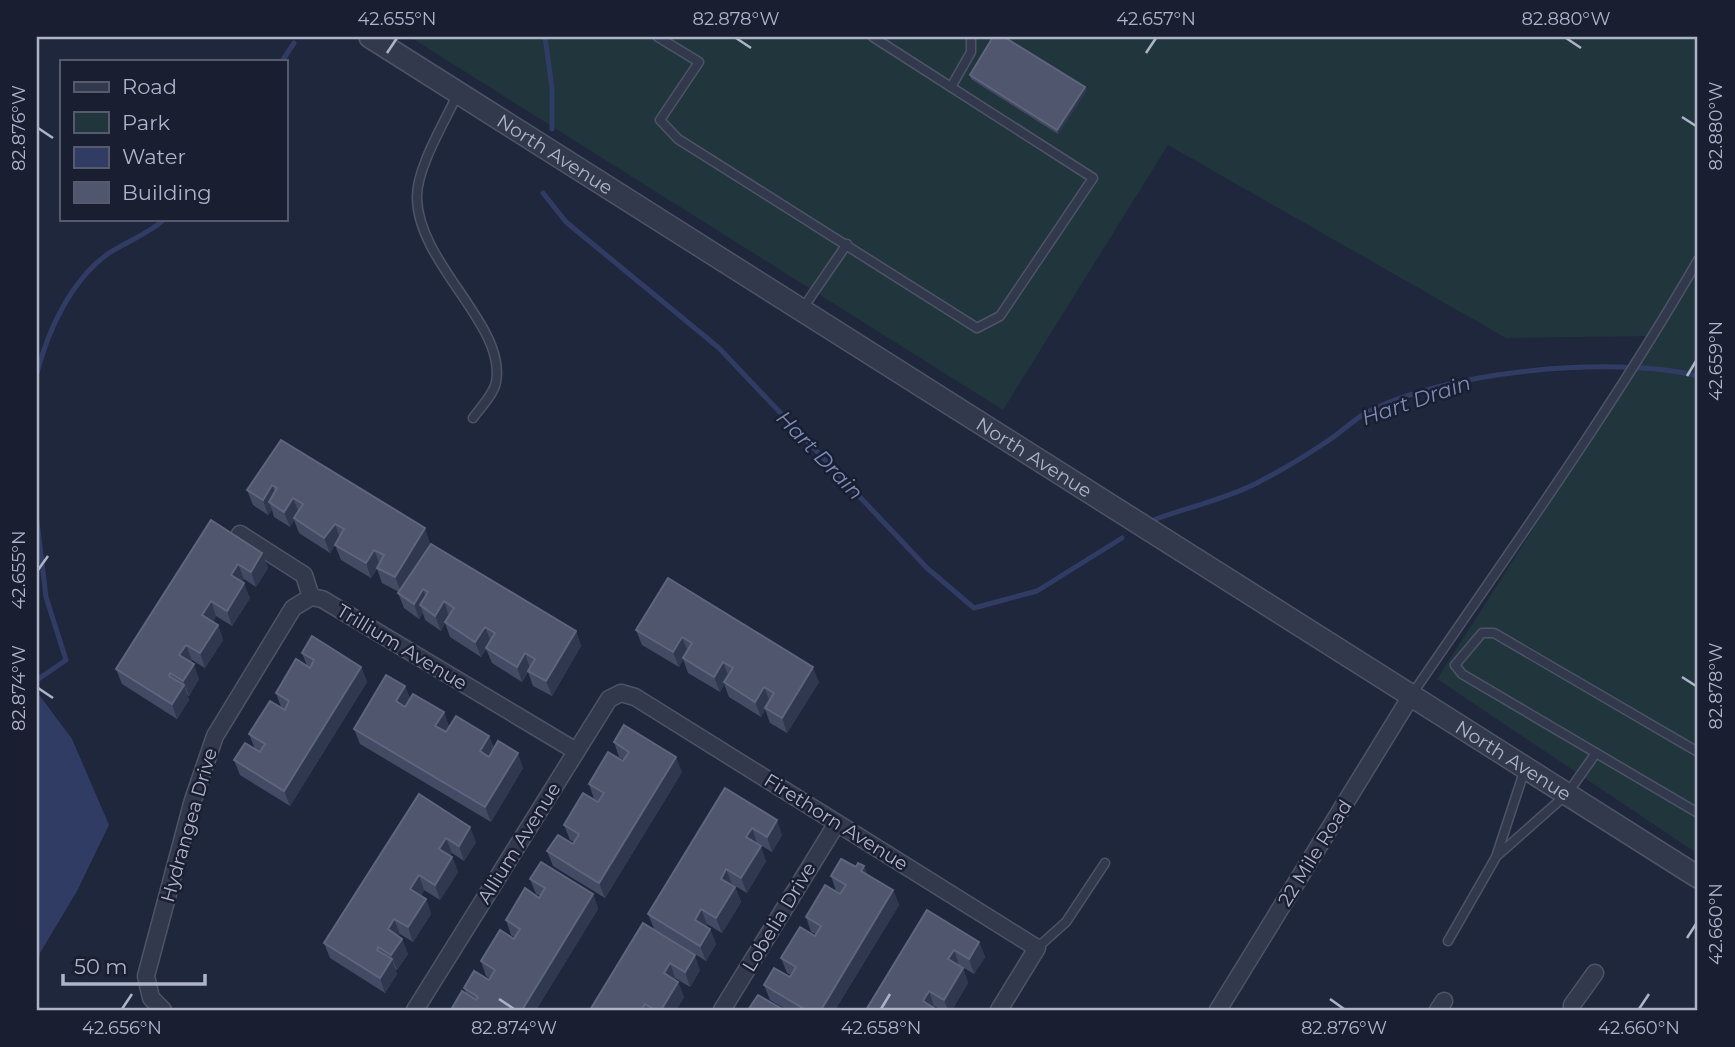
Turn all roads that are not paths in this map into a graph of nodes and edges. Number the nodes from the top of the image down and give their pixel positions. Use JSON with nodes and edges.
{"nodes":[{"id":1,"x":370,"y":37,"type":"edge"},
{"id":2,"x":658,"y":37,"type":"edge"},
{"id":3,"x":873,"y":37,"type":"edge"},
{"id":4,"x":971,"y":37,"type":"edge"},
{"id":5,"x":951,"y":87,"type":"junction"},
{"id":6,"x":458,"y":93,"type":"junction"},
{"id":7,"x":847,"y":244,"type":"junction"},
{"id":8,"x":1698,"y":260,"type":"edge"},
{"id":9,"x":802,"y":310,"type":"junction"},
{"id":10,"x":473,"y":418,"type":"dead end"},
{"id":11,"x":240,"y":534,"type":"dead end"},
{"id":12,"x":311,"y":597,"type":"junction"},
{"id":13,"x":1411,"y":696,"type":"junction"},
{"id":14,"x":635,"y":697,"type":"joint"},
{"id":15,"x":576,"y":751,"type":"junction"},
{"id":16,"x":1698,"y":752,"type":"edge"},
{"id":17,"x":1596,"y":753,"type":"junction"},
{"id":18,"x":1525,"y":767,"type":"junction"},
{"id":19,"x":1567,"y":794,"type":"junction"},
{"id":20,"x":1698,"y":813,"type":"edge"},
{"id":21,"x":837,"y":823,"type":"junction"},
{"id":22,"x":1496,"y":858,"type":"junction"},
{"id":23,"x":1105,"y":863,"type":"dead end"},
{"id":24,"x":1698,"y":877,"type":"edge"},
{"id":25,"x":1448,"y":941,"type":"dead end"},
{"id":26,"x":1037,"y":948,"type":"junction"},
{"id":27,"x":1595,"y":973,"type":"dead end"},
{"id":28,"x":157,"y":1004,"type":"edge"},
{"id":29,"x":415,"y":1010,"type":"edge"},
{"id":30,"x":722,"y":1010,"type":"edge"},
{"id":31,"x":999,"y":1010,"type":"edge"},
{"id":32,"x":1218,"y":1010,"type":"edge"},
{"id":33,"x":1572,"y":1010,"type":"edge"}],
"edges":[{"from":1,"to":6,"type":"street","name":"North Avenue"},
{"from":2,"to":7,"type":"lane"},
{"from":3,"to":5,"type":"lane"},
{"from":4,"to":5,"type":"lane"},
{"from":5,"to":7,"type":"lane"},
{"from":6,"to":9,"type":"street","name":"North Avenue"},
{"from":6,"to":10,"type":"lane"},
{"from":7,"to":9,"type":"lane"},
{"from":8,"to":13,"type":"lane"},
{"from":9,"to":13,"type":"street","name":"North Avenue"},
{"from":11,"to":12,"type":"street"},
{"from":12,"to":15,"type":"street","name":"Trillium Avenue"},
{"from":12,"to":28,"type":"street","name":"Hydrangea Drive"},
{"from":13,"to":18,"type":"street","name":"North Avenue"},
{"from":13,"to":32,"type":"street","name":"22 Mile Road"},
{"from":14,"to":15,"type":"street","name":"Allium Avenue"},
{"from":14,"to":21,"type":"street","name":"Firethorn Avenue"},
{"from":15,"to":29,"type":"street","name":"Allium Avenue"},
{"from":16,"to":17,"type":"lane"},
{"from":17,"to":19,"type":"lane"},
{"from":17,"to":20,"type":"lane"},
{"from":18,"to":19,"type":"street","name":"North Avenue"},
{"from":18,"to":22,"type":"lane"},
{"from":19,"to":22,"type":"lane"},
{"from":19,"to":24,"type":"street","name":"North Avenue"},
{"from":21,"to":26,"type":"street","name":"Firethorn Avenue"},
{"from":21,"to":30,"type":"street","name":"Lobelia Drive"},
{"from":22,"to":25,"type":"lane"},
{"from":23,"to":26,"type":"lane"},
{"from":26,"to":31,"type":"street"},
{"from":27,"to":33,"type":"street"}]}
